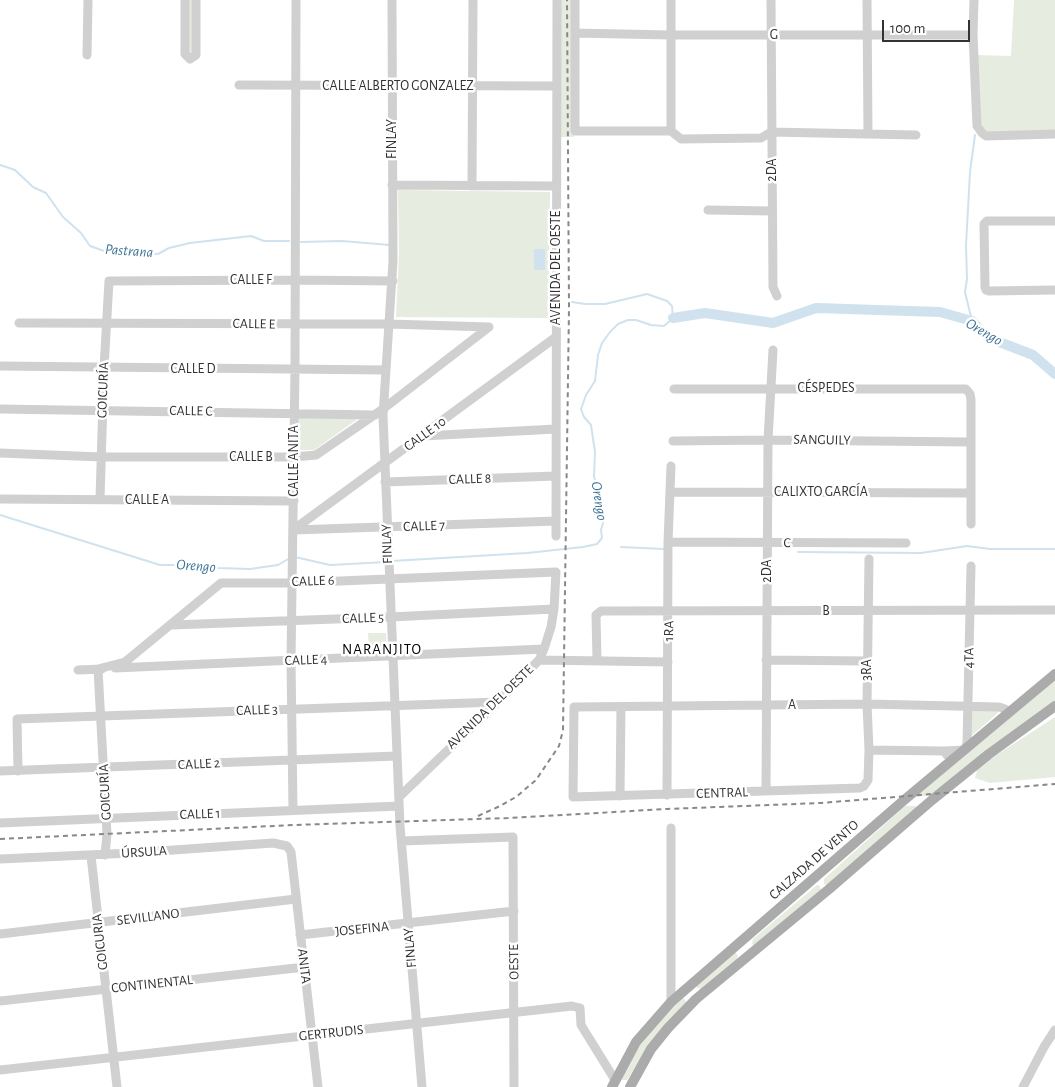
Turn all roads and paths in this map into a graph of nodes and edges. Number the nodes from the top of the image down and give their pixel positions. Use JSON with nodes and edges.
{"nodes":[{"id":1,"x":88,"y":0,"type":"edge"},
{"id":2,"x":185,"y":0,"type":"edge"},
{"id":3,"x":196,"y":0,"type":"edge"},
{"id":4,"x":296,"y":0,"type":"edge"},
{"id":5,"x":392,"y":0,"type":"edge"},
{"id":6,"x":473,"y":0,"type":"edge"},
{"id":7,"x":557,"y":0,"type":"edge"},
{"id":8,"x":575,"y":0,"type":"edge"},
{"id":9,"x":672,"y":0,"type":"edge"},
{"id":10,"x":771,"y":0,"type":"edge"},
{"id":11,"x":867,"y":0,"type":"edge"},
{"id":12,"x":974,"y":0,"type":"edge"},
{"id":13,"x":575,"y":33,"type":"junction"},
{"id":14,"x":671,"y":35,"type":"junction"},
{"id":15,"x":771,"y":35,"type":"junction"},
{"id":16,"x":867,"y":35,"type":"junction"},
{"id":17,"x":973,"y":35,"type":"junction"},
{"id":18,"x":87,"y":55,"type":"dead end"},
{"id":19,"x":239,"y":86,"type":"dead end"},
{"id":20,"x":295,"y":86,"type":"junction"},
{"id":21,"x":392,"y":86,"type":"junction"},
{"id":22,"x":473,"y":86,"type":"junction"},
{"id":23,"x":557,"y":86,"type":"junction"},
{"id":24,"x":671,"y":131,"type":"junction"},
{"id":25,"x":771,"y":132,"type":"junction"},
{"id":26,"x":868,"y":134,"type":"junction"},
{"id":27,"x":1055,"y":134,"type":"edge"},
{"id":28,"x":916,"y":135,"type":"dead end"},
{"id":29,"x":392,"y":185,"type":"junction"},
{"id":30,"x":472,"y":186,"type":"junction"},
{"id":31,"x":556,"y":186,"type":"junction"},
{"id":32,"x":708,"y":210,"type":"dead end"},
{"id":33,"x":772,"y":211,"type":"junction"},
{"id":34,"x":1055,"y":221,"type":"edge"},
{"id":35,"x":294,"y":280,"type":"junction"},
{"id":36,"x":109,"y":281,"type":"joint"},
{"id":37,"x":393,"y":281,"type":"junction"},
{"id":38,"x":1055,"y":290,"type":"edge"},
{"id":39,"x":778,"y":296,"type":"dead end"},
{"id":40,"x":19,"y":322,"type":"dead end"},
{"id":41,"x":106,"y":323,"type":"junction"},
{"id":42,"x":389,"y":324,"type":"junction"},
{"id":43,"x":294,"y":325,"type":"junction"},
{"id":44,"x":489,"y":327,"type":"joint"},
{"id":45,"x":556,"y":338,"type":"junction"},
{"id":46,"x":773,"y":350,"type":"dead end"},
{"id":47,"x":0,"y":366,"type":"edge"},
{"id":48,"x":104,"y":368,"type":"junction"},
{"id":49,"x":295,"y":369,"type":"junction"},
{"id":50,"x":386,"y":370,"type":"junction"},
{"id":51,"x":770,"y":388,"type":"junction"},
{"id":52,"x":674,"y":389,"type":"dead end"},
{"id":53,"x":0,"y":409,"type":"edge"},
{"id":54,"x":103,"y":410,"type":"junction"},
{"id":55,"x":294,"y":413,"type":"junction"},
{"id":56,"x":380,"y":413,"type":"junction"},
{"id":57,"x":556,"y":429,"type":"junction"},
{"id":58,"x":423,"y":436,"type":"junction"},
{"id":59,"x":768,"y":440,"type":"junction"},
{"id":60,"x":673,"y":441,"type":"dead end"},
{"id":61,"x":971,"y":442,"type":"junction"},
{"id":62,"x":0,"y":454,"type":"edge"},
{"id":63,"x":102,"y":457,"type":"junction"},
{"id":64,"x":294,"y":458,"type":"junction"},
{"id":65,"x":384,"y":462,"type":"junction"},
{"id":66,"x":671,"y":466,"type":"dead end"},
{"id":67,"x":556,"y":476,"type":"junction"},
{"id":68,"x":385,"y":482,"type":"junction"},
{"id":69,"x":670,"y":492,"type":"junction"},
{"id":70,"x":768,"y":492,"type":"junction"},
{"id":71,"x":972,"y":493,"type":"junction"},
{"id":72,"x":0,"y":499,"type":"edge"},
{"id":73,"x":100,"y":499,"type":"junction"},
{"id":74,"x":294,"y":501,"type":"junction"},
{"id":75,"x":556,"y":521,"type":"junction"},
{"id":76,"x":971,"y":524,"type":"dead end"},
{"id":77,"x":386,"y":527,"type":"junction"},
{"id":78,"x":293,"y":530,"type":"junction"},
{"id":79,"x":556,"y":536,"type":"dead end"},
{"id":80,"x":668,"y":542,"type":"junction"},
{"id":81,"x":767,"y":542,"type":"junction"},
{"id":82,"x":906,"y":543,"type":"dead end"},
{"id":83,"x":869,"y":559,"type":"dead end"},
{"id":84,"x":971,"y":566,"type":"dead end"},
{"id":85,"x":556,"y":572,"type":"joint"},
{"id":86,"x":388,"y":578,"type":"junction"},
{"id":87,"x":292,"y":582,"type":"junction"},
{"id":88,"x":554,"y":609,"type":"junction"},
{"id":89,"x":669,"y":610,"type":"junction"},
{"id":90,"x":1055,"y":610,"type":"edge"},
{"id":91,"x":768,"y":611,"type":"junction"},
{"id":92,"x":868,"y":611,"type":"junction"},
{"id":93,"x":969,"y":611,"type":"junction"},
{"id":94,"x":390,"y":617,"type":"junction"},
{"id":95,"x":292,"y":621,"type":"junction"},
{"id":96,"x":172,"y":625,"type":"junction"},
{"id":97,"x":544,"y":648,"type":"junction"},
{"id":98,"x":392,"y":657,"type":"junction"},
{"id":99,"x":539,"y":660,"type":"junction"},
{"id":100,"x":597,"y":660,"type":"junction"},
{"id":101,"x":766,"y":660,"type":"junction"},
{"id":102,"x":291,"y":661,"type":"junction"},
{"id":103,"x":868,"y":661,"type":"junction"},
{"id":104,"x":668,"y":662,"type":"junction"},
{"id":105,"x":98,"y":669,"type":"junction"},
{"id":106,"x":78,"y":670,"type":"dead end"},
{"id":107,"x":1055,"y":674,"type":"edge"},
{"id":108,"x":498,"y":702,"type":"junction"},
{"id":109,"x":867,"y":704,"type":"junction"},
{"id":110,"x":394,"y":705,"type":"junction"},
{"id":111,"x":669,"y":705,"type":"junction"},
{"id":112,"x":766,"y":705,"type":"junction"},
{"id":113,"x":968,"y":706,"type":"junction"},
{"id":114,"x":1055,"y":706,"type":"edge"},
{"id":115,"x":621,"y":707,"type":"junction"},
{"id":116,"x":292,"y":708,"type":"junction"},
{"id":117,"x":1008,"y":713,"type":"junction"},
{"id":118,"x":100,"y":716,"type":"junction"},
{"id":119,"x":868,"y":750,"type":"junction"},
{"id":120,"x":965,"y":750,"type":"junction"},
{"id":121,"x":944,"y":751,"type":"junction"},
{"id":122,"x":397,"y":756,"type":"junction"},
{"id":123,"x":292,"y":760,"type":"junction"},
{"id":124,"x":946,"y":766,"type":"junction"},
{"id":125,"x":104,"y":768,"type":"junction"},
{"id":126,"x":18,"y":771,"type":"junction"},
{"id":127,"x":0,"y":772,"type":"edge"},
{"id":128,"x":868,"y":780,"type":"joint"},
{"id":129,"x":766,"y":792,"type":"junction"},
{"id":130,"x":667,"y":795,"type":"junction"},
{"id":131,"x":620,"y":796,"type":"junction"},
{"id":132,"x":573,"y":797,"type":"joint"},
{"id":133,"x":399,"y":802,"type":"junction"},
{"id":134,"x":293,"y":810,"type":"junction"},
{"id":135,"x":106,"y":818,"type":"junction"},
{"id":136,"x":0,"y":823,"type":"edge"},
{"id":137,"x":672,"y":828,"type":"dead end"},
{"id":138,"x":402,"y":841,"type":"junction"},
{"id":139,"x":287,"y":846,"type":"joint"},
{"id":140,"x":105,"y":855,"type":"junction"},
{"id":141,"x":91,"y":856,"type":"junction"},
{"id":142,"x":0,"y":859,"type":"edge"},
{"id":143,"x":816,"y":877,"type":"junction"},
{"id":144,"x":828,"y":890,"type":"junction"},
{"id":145,"x":296,"y":899,"type":"junction"},
{"id":146,"x":514,"y":911,"type":"junction"},
{"id":147,"x":98,"y":923,"type":"junction"},
{"id":148,"x":408,"y":924,"type":"junction"},
{"id":149,"x":0,"y":934,"type":"edge"},
{"id":150,"x":300,"y":935,"type":"junction"},
{"id":151,"x":740,"y":942,"type":"junction"},
{"id":152,"x":750,"y":956,"type":"junction"},
{"id":153,"x":305,"y":967,"type":"junction"},
{"id":154,"x":106,"y":989,"type":"junction"},
{"id":155,"x":0,"y":1001,"type":"edge"},
{"id":156,"x":671,"y":1002,"type":"junction"},
{"id":157,"x":514,"y":1012,"type":"junction"},
{"id":158,"x":417,"y":1023,"type":"junction"},
{"id":159,"x":1055,"y":1030,"type":"edge"},
{"id":160,"x":312,"y":1035,"type":"junction"},
{"id":161,"x":114,"y":1058,"type":"junction"},
{"id":162,"x":0,"y":1070,"type":"edge"},
{"id":163,"x":614,"y":1084,"type":"edge"},
{"id":164,"x":117,"y":1087,"type":"edge"},
{"id":165,"x":318,"y":1087,"type":"edge"},
{"id":166,"x":422,"y":1087,"type":"edge"},
{"id":167,"x":514,"y":1087,"type":"edge"},
{"id":168,"x":629,"y":1087,"type":"edge"},
{"id":169,"x":1023,"y":1087,"type":"edge"}],
"edges":[{"from":1,"to":18,"type":"street"},
{"from":2,"to":3,"type":"street"},
{"from":4,"to":20,"type":"street","name":"CALLE ANITA"},
{"from":5,"to":21,"type":"street","name":"FINLAY"},
{"from":6,"to":22,"type":"street"},
{"from":7,"to":23,"type":"street","name":"AVENIDA DEL OESTE"},
{"from":8,"to":13,"type":"street"},
{"from":9,"to":14,"type":"street"},
{"from":10,"to":15,"type":"street","name":"2DA"},
{"from":11,"to":16,"type":"street"},
{"from":12,"to":17,"type":"street"},
{"from":13,"to":14,"type":"street","name":"G"},
{"from":13,"to":24,"type":"street"},
{"from":14,"to":15,"type":"street","name":"G"},
{"from":14,"to":24,"type":"street"},
{"from":15,"to":16,"type":"street","name":"G"},
{"from":15,"to":25,"type":"street","name":"2DA"},
{"from":16,"to":17,"type":"street","name":"G"},
{"from":16,"to":26,"type":"street"},
{"from":17,"to":27,"type":"street"},
{"from":19,"to":20,"type":"street","name":"CALLE ALBERTO GONZALEZ"},
{"from":20,"to":21,"type":"street","name":"CALLE ALBERTO GONZALEZ"},
{"from":20,"to":35,"type":"street","name":"CALLE ANITA"},
{"from":21,"to":22,"type":"street","name":"CALLE ALBERTO GONZALEZ"},
{"from":21,"to":29,"type":"street","name":"FINLAY"},
{"from":22,"to":23,"type":"street","name":"CALLE ALBERTO GONZALEZ"},
{"from":22,"to":30,"type":"street"},
{"from":23,"to":31,"type":"street","name":"AVENIDA DEL OESTE"},
{"from":24,"to":25,"type":"street"},
{"from":25,"to":26,"type":"street"},
{"from":25,"to":33,"type":"street","name":"2DA"},
{"from":26,"to":28,"type":"street"},
{"from":29,"to":30,"type":"street"},
{"from":29,"to":37,"type":"street","name":"FINLAY"},
{"from":30,"to":31,"type":"street"},
{"from":31,"to":45,"type":"street","name":"AVENIDA DEL OESTE"},
{"from":32,"to":33,"type":"street"},
{"from":33,"to":39,"type":"street","name":"2DA"},
{"from":34,"to":38,"type":"street"},
{"from":35,"to":36,"type":"street","name":"CALLE F"},
{"from":35,"to":37,"type":"street","name":"CALLE F"},
{"from":35,"to":43,"type":"street","name":"CALLE ANITA"},
{"from":36,"to":41,"type":"street","name":"GOICURÍA"},
{"from":37,"to":42,"type":"street","name":"FINLAY"},
{"from":40,"to":41,"type":"street","name":"CALLE E"},
{"from":41,"to":43,"type":"street","name":"CALLE E"},
{"from":41,"to":48,"type":"street","name":"GOICURÍA"},
{"from":42,"to":43,"type":"street","name":"CALLE E"},
{"from":42,"to":44,"type":"street","name":"CALLE E"},
{"from":42,"to":50,"type":"street","name":"FINLAY"},
{"from":43,"to":49,"type":"street","name":"CALLE ANITA"},
{"from":44,"to":56,"type":"street","name":"CALLE B"},
{"from":45,"to":57,"type":"street","name":"AVENIDA DEL OESTE"},
{"from":45,"to":58,"type":"street","name":"CALLE 10"},
{"from":46,"to":51,"type":"street","name":"2DA"},
{"from":47,"to":48,"type":"street","name":"CALLE D"},
{"from":48,"to":49,"type":"street","name":"CALLE D"},
{"from":48,"to":54,"type":"street","name":"GOICURÍA"},
{"from":49,"to":50,"type":"street","name":"CALLE D"},
{"from":49,"to":55,"type":"street","name":"CALLE ANITA"},
{"from":50,"to":56,"type":"street","name":"FINLAY"},
{"from":51,"to":52,"type":"street","name":"CÉSPEDES"},
{"from":51,"to":59,"type":"street","name":"2DA"},
{"from":51,"to":61,"type":"street","name":"CÉSPEDES"},
{"from":53,"to":54,"type":"street","name":"CALLE C"},
{"from":54,"to":55,"type":"street","name":"CALLE C"},
{"from":54,"to":63,"type":"street","name":"GOICURÍA"},
{"from":55,"to":56,"type":"street","name":"CALLE C"},
{"from":55,"to":64,"type":"street","name":"CALLE ANITA"},
{"from":56,"to":64,"type":"street","name":"CALLE B"},
{"from":56,"to":65,"type":"street","name":"FINLAY"},
{"from":57,"to":58,"type":"street"},
{"from":57,"to":67,"type":"street","name":"AVENIDA DEL OESTE"},
{"from":58,"to":65,"type":"street","name":"CALLE 10"},
{"from":59,"to":60,"type":"street","name":"SANGUILY"},
{"from":59,"to":61,"type":"street","name":"SANGUILY"},
{"from":59,"to":70,"type":"street","name":"2DA"},
{"from":61,"to":71,"type":"street"},
{"from":62,"to":63,"type":"street","name":"CALLE B"},
{"from":63,"to":64,"type":"street","name":"CALLE B"},
{"from":63,"to":73,"type":"street","name":"GOICURÍA"},
{"from":64,"to":74,"type":"street","name":"CALLE ANITA"},
{"from":65,"to":68,"type":"street","name":"FINLAY"},
{"from":65,"to":78,"type":"street","name":"CALLE 10"},
{"from":66,"to":69,"type":"street","name":"1RA"},
{"from":67,"to":68,"type":"street","name":"CALLE 8"},
{"from":67,"to":75,"type":"street","name":"AVENIDA DEL OESTE"},
{"from":68,"to":77,"type":"street","name":"FINLAY"},
{"from":69,"to":70,"type":"street","name":"CALIXTO GARCÍA"},
{"from":69,"to":80,"type":"street","name":"1RA"},
{"from":70,"to":71,"type":"street","name":"CALIXTO GARCÍA"},
{"from":70,"to":81,"type":"street","name":"2DA"},
{"from":71,"to":76,"type":"street"},
{"from":72,"to":73,"type":"street","name":"CALLE A"},
{"from":73,"to":74,"type":"street","name":"CALLE A"},
{"from":74,"to":78,"type":"street","name":"CALLE ANITA"},
{"from":75,"to":77,"type":"street","name":"CALLE 7"},
{"from":75,"to":79,"type":"street","name":"AVENIDA DEL OESTE"},
{"from":77,"to":78,"type":"street","name":"CALLE 7"},
{"from":77,"to":86,"type":"street","name":"FINLAY"},
{"from":78,"to":87,"type":"street","name":"CALLE ANITA"},
{"from":80,"to":81,"type":"street","name":"C"},
{"from":80,"to":89,"type":"street","name":"1RA"},
{"from":81,"to":82,"type":"street","name":"C"},
{"from":81,"to":91,"type":"street","name":"2DA"},
{"from":83,"to":92,"type":"street","name":"3RA"},
{"from":84,"to":93,"type":"street","name":"4TA"},
{"from":85,"to":86,"type":"street","name":"CALLE 6"},
{"from":85,"to":88,"type":"street","name":"AVENIDA DEL OESTE"},
{"from":86,"to":87,"type":"street","name":"CALLE 6"},
{"from":86,"to":94,"type":"street","name":"FINLAY"},
{"from":87,"to":95,"type":"street","name":"CALLE ANITA"},
{"from":87,"to":96,"type":"street","name":"CALLE 6"},
{"from":88,"to":94,"type":"street","name":"CALLE 5"},
{"from":88,"to":97,"type":"street","name":"AVENIDA DEL OESTE"},
{"from":89,"to":91,"type":"street","name":"B"},
{"from":89,"to":100,"type":"street","name":"B"},
{"from":89,"to":104,"type":"street","name":"1RA"},
{"from":90,"to":93,"type":"street","name":"B"},
{"from":91,"to":92,"type":"street","name":"B"},
{"from":91,"to":101,"type":"street","name":"2DA"},
{"from":92,"to":93,"type":"street","name":"B"},
{"from":92,"to":103,"type":"street","name":"3RA"},
{"from":93,"to":113,"type":"street","name":"4TA"},
{"from":94,"to":95,"type":"street","name":"CALLE 5"},
{"from":94,"to":98,"type":"street","name":"FINLAY"},
{"from":95,"to":96,"type":"street","name":"CALLE 5"},
{"from":95,"to":102,"type":"street","name":"CALLE ANITA"},
{"from":96,"to":105,"type":"street","name":"CALLE 6"},
{"from":97,"to":98,"type":"street","name":"CALLE 4"},
{"from":97,"to":99,"type":"street","name":"AVENIDA DEL OESTE"},
{"from":98,"to":102,"type":"street","name":"CALLE 4"},
{"from":98,"to":110,"type":"street","name":"FINLAY"},
{"from":99,"to":100,"type":"street"},
{"from":99,"to":108,"type":"street","name":"AVENIDA DEL OESTE"},
{"from":100,"to":104,"type":"street"},
{"from":101,"to":103,"type":"street"},
{"from":101,"to":112,"type":"street","name":"2DA"},
{"from":102,"to":105,"type":"street","name":"CALLE 4"},
{"from":102,"to":116,"type":"street","name":"CALLE ANITA"},
{"from":103,"to":109,"type":"street","name":"3RA"},
{"from":104,"to":111,"type":"street","name":"1RA"},
{"from":105,"to":106,"type":"street"},
{"from":105,"to":118,"type":"street","name":"GOICURÍA"},
{"from":107,"to":117,"type":"main road","name":"CALZADA DE VENTO"},
{"from":108,"to":110,"type":"street","name":"CALLE 3"},
{"from":108,"to":133,"type":"street","name":"AVENIDA DEL OESTE"},
{"from":109,"to":112,"type":"street","name":"A"},
{"from":109,"to":113,"type":"street","name":"A"},
{"from":109,"to":119,"type":"street","name":"3RA"},
{"from":110,"to":116,"type":"street","name":"CALLE 3"},
{"from":110,"to":122,"type":"street","name":"FINLAY"},
{"from":111,"to":112,"type":"street","name":"A"},
{"from":111,"to":115,"type":"street","name":"A"},
{"from":111,"to":130,"type":"street","name":"1RA"},
{"from":112,"to":129,"type":"street","name":"2DA"},
{"from":113,"to":117,"type":"street","name":"A"},
{"from":113,"to":120,"type":"street","name":"4TA"},
{"from":114,"to":144,"type":"main road"},
{"from":115,"to":131,"type":"street"},
{"from":115,"to":132,"type":"street","name":"A"},
{"from":116,"to":118,"type":"street","name":"CALLE 3"},
{"from":116,"to":123,"type":"street","name":"CALLE ANITA"},
{"from":117,"to":120,"type":"main road","name":"CALZADA DE VENTO"},
{"from":118,"to":125,"type":"street","name":"GOICURÍA"},
{"from":118,"to":126,"type":"street","name":"CALLE 3"},
{"from":119,"to":121,"type":"street"},
{"from":119,"to":128,"type":"street","name":"3RA"},
{"from":120,"to":121,"type":"street"},
{"from":120,"to":124,"type":"main road","name":"CALZADA DE VENTO"},
{"from":121,"to":124,"type":"street"},
{"from":122,"to":123,"type":"street","name":"CALLE 2"},
{"from":122,"to":133,"type":"street","name":"FINLAY"},
{"from":123,"to":125,"type":"street","name":"CALLE 2"},
{"from":123,"to":134,"type":"street","name":"CALLE ANITA"},
{"from":124,"to":143,"type":"main road","name":"CALZADA DE VENTO"},
{"from":125,"to":126,"type":"street","name":"CALLE 2"},
{"from":125,"to":135,"type":"street","name":"GOICURÍA"},
{"from":126,"to":127,"type":"street","name":"CALLE 2"},
{"from":128,"to":129,"type":"street","name":"CENTRAL"},
{"from":129,"to":130,"type":"street","name":"CENTRAL"},
{"from":130,"to":131,"type":"street","name":"CENTRAL"},
{"from":131,"to":132,"type":"street","name":"CENTRAL"},
{"from":133,"to":134,"type":"street","name":"CALLE 1"},
{"from":133,"to":138,"type":"street","name":"FINLAY"},
{"from":134,"to":135,"type":"street","name":"CALLE 1"},
{"from":135,"to":136,"type":"street","name":"CALLE 1"},
{"from":135,"to":140,"type":"street","name":"GOICURÍA"},
{"from":137,"to":156,"type":"street"},
{"from":138,"to":146,"type":"street","name":"OESTE"},
{"from":138,"to":148,"type":"street","name":"FINLAY"},
{"from":139,"to":140,"type":"street","name":"ÚRSULA"},
{"from":139,"to":145,"type":"street","name":"ANITA"},
{"from":140,"to":141,"type":"street","name":"ÚRSULA"},
{"from":141,"to":142,"type":"street","name":"ÚRSULA"},
{"from":141,"to":147,"type":"street","name":"GOICURIA"},
{"from":143,"to":144,"type":"main road"},
{"from":143,"to":151,"type":"main road","name":"CALZADA DE VENTO"},
{"from":144,"to":152,"type":"main road"},
{"from":145,"to":147,"type":"street","name":"SEVILLANO"},
{"from":145,"to":150,"type":"street","name":"ANITA"},
{"from":146,"to":148,"type":"street","name":"JOSEFINA"},
{"from":146,"to":157,"type":"street","name":"OESTE"},
{"from":147,"to":149,"type":"street","name":"SEVILLANO"},
{"from":147,"to":154,"type":"street","name":"GOICURIA"},
{"from":148,"to":150,"type":"street","name":"JOSEFINA"},
{"from":148,"to":158,"type":"street","name":"FINLAY"},
{"from":150,"to":153,"type":"street","name":"ANITA"},
{"from":151,"to":152,"type":"main road"},
{"from":151,"to":156,"type":"main road","name":"CALZADA DE VENTO"},
{"from":152,"to":168,"type":"main road"},
{"from":153,"to":154,"type":"street","name":"CONTINENTAL"},
{"from":153,"to":160,"type":"street","name":"ANITA"},
{"from":154,"to":155,"type":"street","name":"CONTINENTAL"},
{"from":154,"to":161,"type":"street","name":"GOICURIA"},
{"from":156,"to":163,"type":"main road","name":"CALZADA DE VENTO"},
{"from":157,"to":158,"type":"street","name":"GERTRUDIS"},
{"from":157,"to":163,"type":"street","name":"GERTRUDIS"},
{"from":157,"to":167,"type":"street","name":"OESTE"},
{"from":158,"to":160,"type":"street","name":"GERTRUDIS"},
{"from":158,"to":166,"type":"street","name":"FINLAY"},
{"from":159,"to":169,"type":"street"},
{"from":160,"to":161,"type":"street","name":"GERTRUDIS"},
{"from":160,"to":165,"type":"street","name":"ANITA"},
{"from":161,"to":162,"type":"street","name":"GERTRUDIS"},
{"from":161,"to":164,"type":"street","name":"GOICURIA"},
{"from":163,"to":168,"type":"main road"}]}
